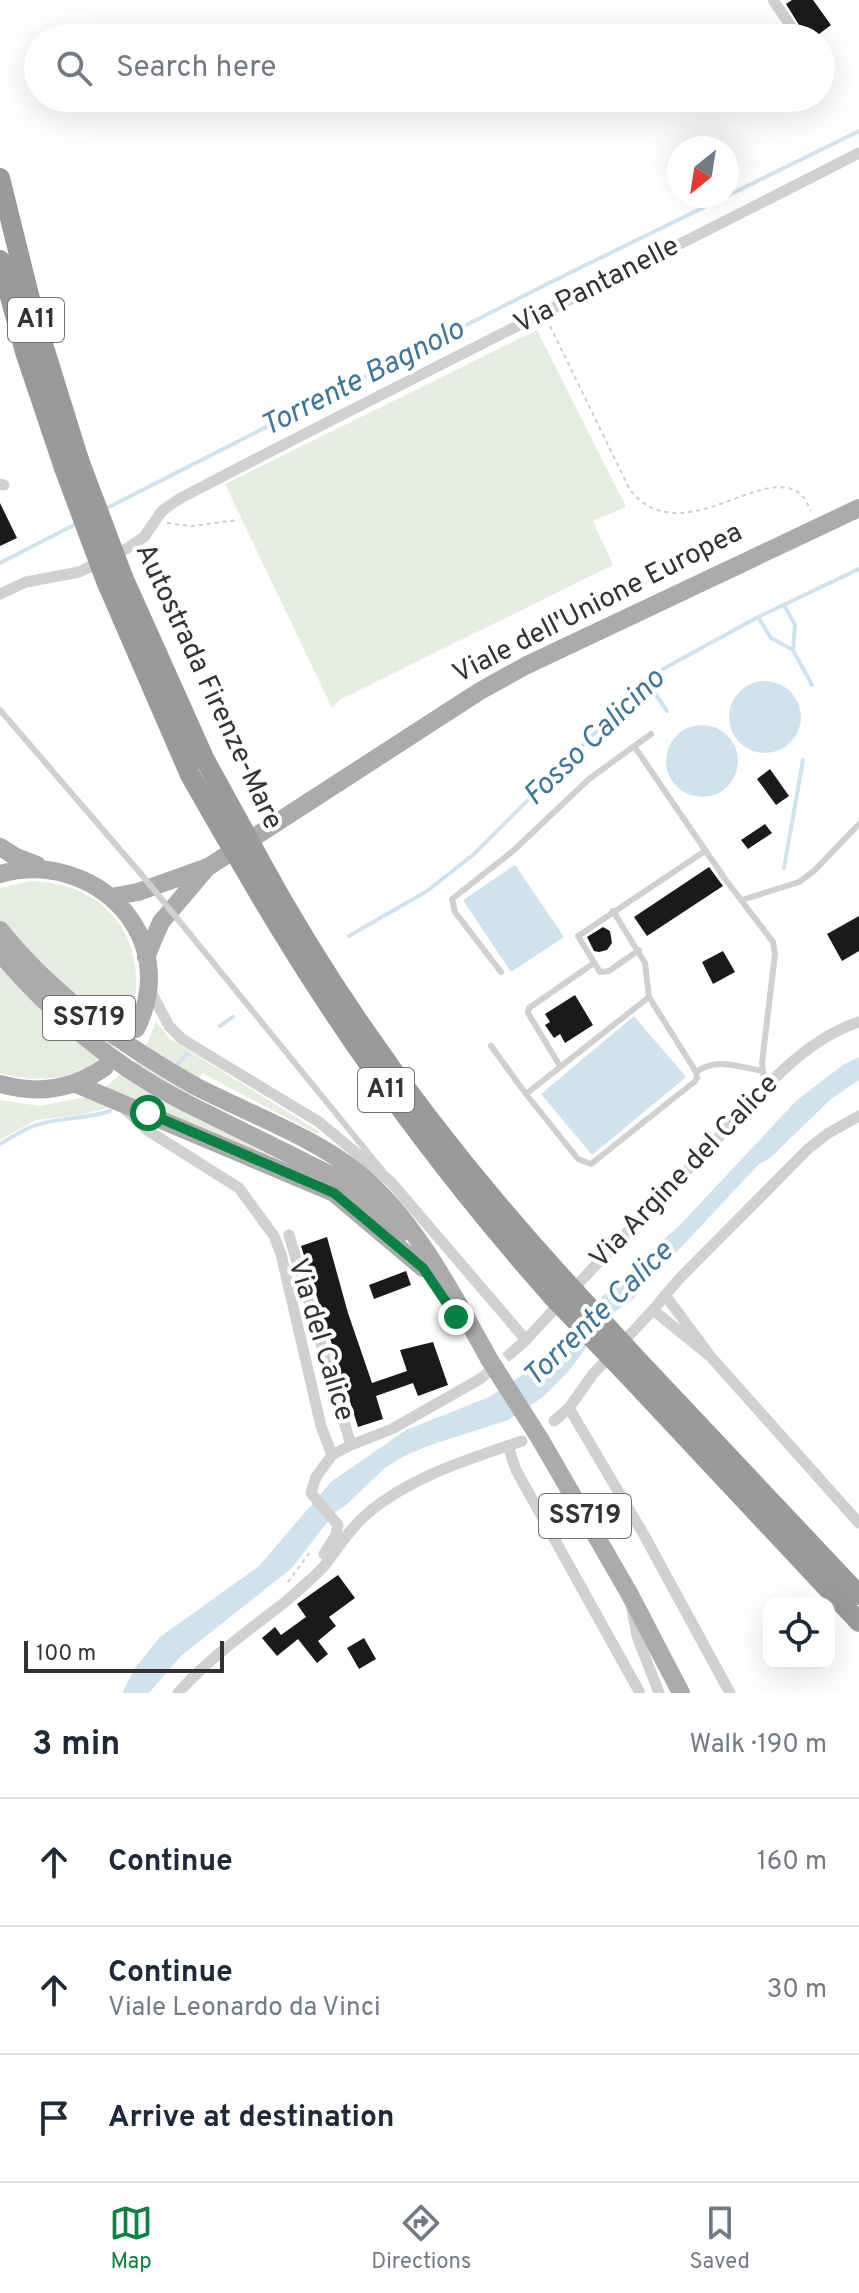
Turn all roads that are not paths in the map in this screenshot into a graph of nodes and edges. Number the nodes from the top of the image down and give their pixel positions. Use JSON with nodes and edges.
{"nodes":[{"id":1,"x":773,"y":0,"type":"edge"},
{"id":2,"x":789,"y":24,"type":"edge"},
{"id":3,"x":859,"y":153,"type":"edge"},
{"id":4,"x":0,"y":178,"type":"edge"},
{"id":5,"x":0,"y":260,"type":"edge"},
{"id":6,"x":72,"y":464,"type":"junction"},
{"id":7,"x":854,"y":511,"type":"edge"},
{"id":8,"x":0,"y":594,"type":"edge"},
{"id":9,"x":0,"y":710,"type":"edge"},
{"id":10,"x":651,"y":734,"type":"dead end"},
{"id":11,"x":634,"y":746,"type":"junction"},
{"id":12,"x":859,"y":824,"type":"edge"},
{"id":13,"x":0,"y":847,"type":"edge"},
{"id":14,"x":705,"y":851,"type":"junction"},
{"id":15,"x":208,"y":867,"type":"junction"},
{"id":16,"x":47,"y":868,"type":"junction"},
{"id":17,"x":0,"y":874,"type":"edge"},
{"id":18,"x":111,"y":897,"type":"junction"},
{"id":19,"x":742,"y":900,"type":"junction"},
{"id":20,"x":613,"y":911,"type":"junction"},
{"id":21,"x":0,"y":930,"type":"edge"},
{"id":22,"x":639,"y":950,"type":"junction"},
{"id":23,"x":0,"y":953,"type":"edge"},
{"id":24,"x":146,"y":957,"type":"junction"},
{"id":25,"x":594,"y":963,"type":"junction"},
{"id":26,"x":501,"y":972,"type":"dead end"},
{"id":27,"x":148,"y":985,"type":"junction"},
{"id":28,"x":649,"y":997,"type":"junction"},
{"id":29,"x":859,"y":1022,"type":"edge"},
{"id":30,"x":136,"y":1029,"type":"dead end"},
{"id":31,"x":491,"y":1046,"type":"dead end"},
{"id":32,"x":560,"y":1066,"type":"junction"},
{"id":33,"x":105,"y":1067,"type":"dead end"},
{"id":34,"x":763,"y":1071,"type":"junction"},
{"id":35,"x":696,"y":1072,"type":"junction"},
{"id":36,"x":0,"y":1084,"type":"edge"},
{"id":37,"x":76,"y":1084,"type":"junction"},
{"id":38,"x":765,"y":1089,"type":"junction"},
{"id":39,"x":526,"y":1094,"type":"junction"},
{"id":40,"x":118,"y":1101,"type":"junction"},
{"id":41,"x":859,"y":1116,"type":"edge"},
{"id":42,"x":361,"y":1159,"type":"junction"},
{"id":43,"x":391,"y":1182,"type":"junction"},
{"id":44,"x":392,"y":1204,"type":"junction"},
{"id":45,"x":289,"y":1235,"type":"dead end"},
{"id":46,"x":423,"y":1268,"type":"junction"},
{"id":47,"x":665,"y":1295,"type":"junction"},
{"id":48,"x":653,"y":1310,"type":"junction"},
{"id":49,"x":526,"y":1340,"type":"junction"},
{"id":50,"x":510,"y":1354,"type":"tunnel mouth"},
{"id":51,"x":711,"y":1357,"type":"junction"},
{"id":52,"x":488,"y":1358,"type":"junction"},
{"id":53,"x":627,"y":1362,"type":"junction"},
{"id":54,"x":480,"y":1379,"type":"tunnel mouth"},
{"id":55,"x":569,"y":1408,"type":"junction"},
{"id":56,"x":554,"y":1421,"type":"dead end"},
{"id":57,"x":531,"y":1440,"type":"junction"},
{"id":58,"x":351,"y":1445,"type":"junction"},
{"id":59,"x":508,"y":1446,"type":"junction"},
{"id":60,"x":332,"y":1455,"type":"junction"},
{"id":61,"x":859,"y":1523,"type":"edge"},
{"id":62,"x":309,"y":1578,"type":"junction"},
{"id":63,"x":629,"y":1593,"type":"junction"},
{"id":64,"x":859,"y":1595,"type":"edge"},
{"id":65,"x":859,"y":1622,"type":"edge"},
{"id":66,"x":178,"y":1693,"type":"edge"},
{"id":67,"x":640,"y":1693,"type":"edge"},
{"id":68,"x":659,"y":1693,"type":"edge"},
{"id":69,"x":681,"y":1693,"type":"edge"},
{"id":70,"x":730,"y":1693,"type":"edge"}],
"edges":[{"from":1,"to":2,"type":"street"},
{"from":3,"to":8,"type":"street","name":"Via Pantanelle"},
{"from":4,"to":6,"type":"highway","name":"Autostrada Firenze-Mare","number":"A11"},
{"from":5,"to":6,"type":"highway","name":"Autostrada Firenze-Mare","number":"A11"},
{"from":6,"to":53,"type":"highway","name":"Autostrada Firenze-Mare","number":"A11","bridge":true},
{"from":7,"to":15,"type":"main road","name":"Viale dell'Unione Europea"},
{"from":9,"to":43,"type":"lane","bridge":true},
{"from":10,"to":11,"type":"lane"},
{"from":11,"to":14,"type":"lane"},
{"from":11,"to":26,"type":"lane"},
{"from":12,"to":19,"type":"lane"},
{"from":13,"to":16,"type":"main road"},
{"from":14,"to":19,"type":"lane"},
{"from":14,"to":20,"type":"lane"},
{"from":15,"to":18,"type":"main road","name":"Viale dell'Unione Europea"},
{"from":15,"to":24,"type":"main road","name":"Viale dell'Unione Europea"},
{"from":16,"to":17,"type":"main road","name":"Viale dell'Unione Europea"},
{"from":16,"to":18,"type":"main road","name":"Viale dell'Unione Europea"},
{"from":18,"to":24,"type":"main road","name":"Viale dell'Unione Europea"},
{"from":19,"to":34,"type":"lane"},
{"from":20,"to":22,"type":"lane"},
{"from":20,"to":25,"type":"lane"},
{"from":21,"to":44,"type":"main road","number":"SS719","bridge":true},
{"from":22,"to":25,"type":"lane"},
{"from":22,"to":28,"type":"lane"},
{"from":23,"to":46,"type":"main road","number":"SS719","bridge":true},
{"from":24,"to":27,"type":"main road","name":"Viale dell'Unione Europea"},
{"from":25,"to":32,"type":"lane"},
{"from":27,"to":30,"type":"main road","name":"Viale dell'Unione Europea"},
{"from":27,"to":42,"type":"street"},
{"from":28,"to":32,"type":"lane"},
{"from":28,"to":35,"type":"lane"},
{"from":29,"to":38,"type":"street","name":"Via Argine del Calice"},
{"from":31,"to":39,"type":"lane"},
{"from":32,"to":39,"type":"lane"},
{"from":33,"to":37,"type":"main road"},
{"from":34,"to":35,"type":"lane"},
{"from":34,"to":38,"type":"lane"},
{"from":35,"to":39,"type":"lane"},
{"from":36,"to":37,"type":"main road"},
{"from":37,"to":40,"type":"main road"},
{"from":38,"to":49,"type":"street","name":"Via Argine del Calice"},
{"from":40,"to":46,"type":"main road"},
{"from":40,"to":60,"type":"street"},
{"from":41,"to":47,"type":"street"},
{"from":42,"to":43,"type":"street"},
{"from":42,"to":44,"type":"main road"},
{"from":43,"to":49,"type":"street"},
{"from":44,"to":52,"type":"main road","number":"SS719"},
{"from":45,"to":58,"type":"street","name":"Via del Calice"},
{"from":46,"to":52,"type":"main road","number":"SS719"},
{"from":47,"to":48,"type":"street"},
{"from":47,"to":51,"type":"street"},
{"from":48,"to":51,"type":"street"},
{"from":48,"to":55,"type":"street"},
{"from":49,"to":50,"type":"street","name":"Via Argine del Calice"},
{"from":51,"to":61,"type":"street"},
{"from":52,"to":57,"type":"main road","number":"SS719","bridge":true},
{"from":53,"to":64,"type":"highway","name":"Autostrada Firenze-Mare","number":"A11"},
{"from":53,"to":65,"type":"highway","name":"Autostrada Firenze-Mare","number":"A11"},
{"from":54,"to":58,"type":"street"},
{"from":55,"to":56,"type":"street"},
{"from":55,"to":70,"type":"street"},
{"from":57,"to":59,"type":"street"},
{"from":57,"to":63,"type":"main road","number":"SS719"},
{"from":58,"to":60,"type":"street"},
{"from":59,"to":62,"type":"street"},
{"from":59,"to":67,"type":"street"},
{"from":60,"to":62,"type":"street"},
{"from":62,"to":66,"type":"street"},
{"from":63,"to":68,"type":"street"},
{"from":63,"to":69,"type":"main road","number":"SS719"}]}
